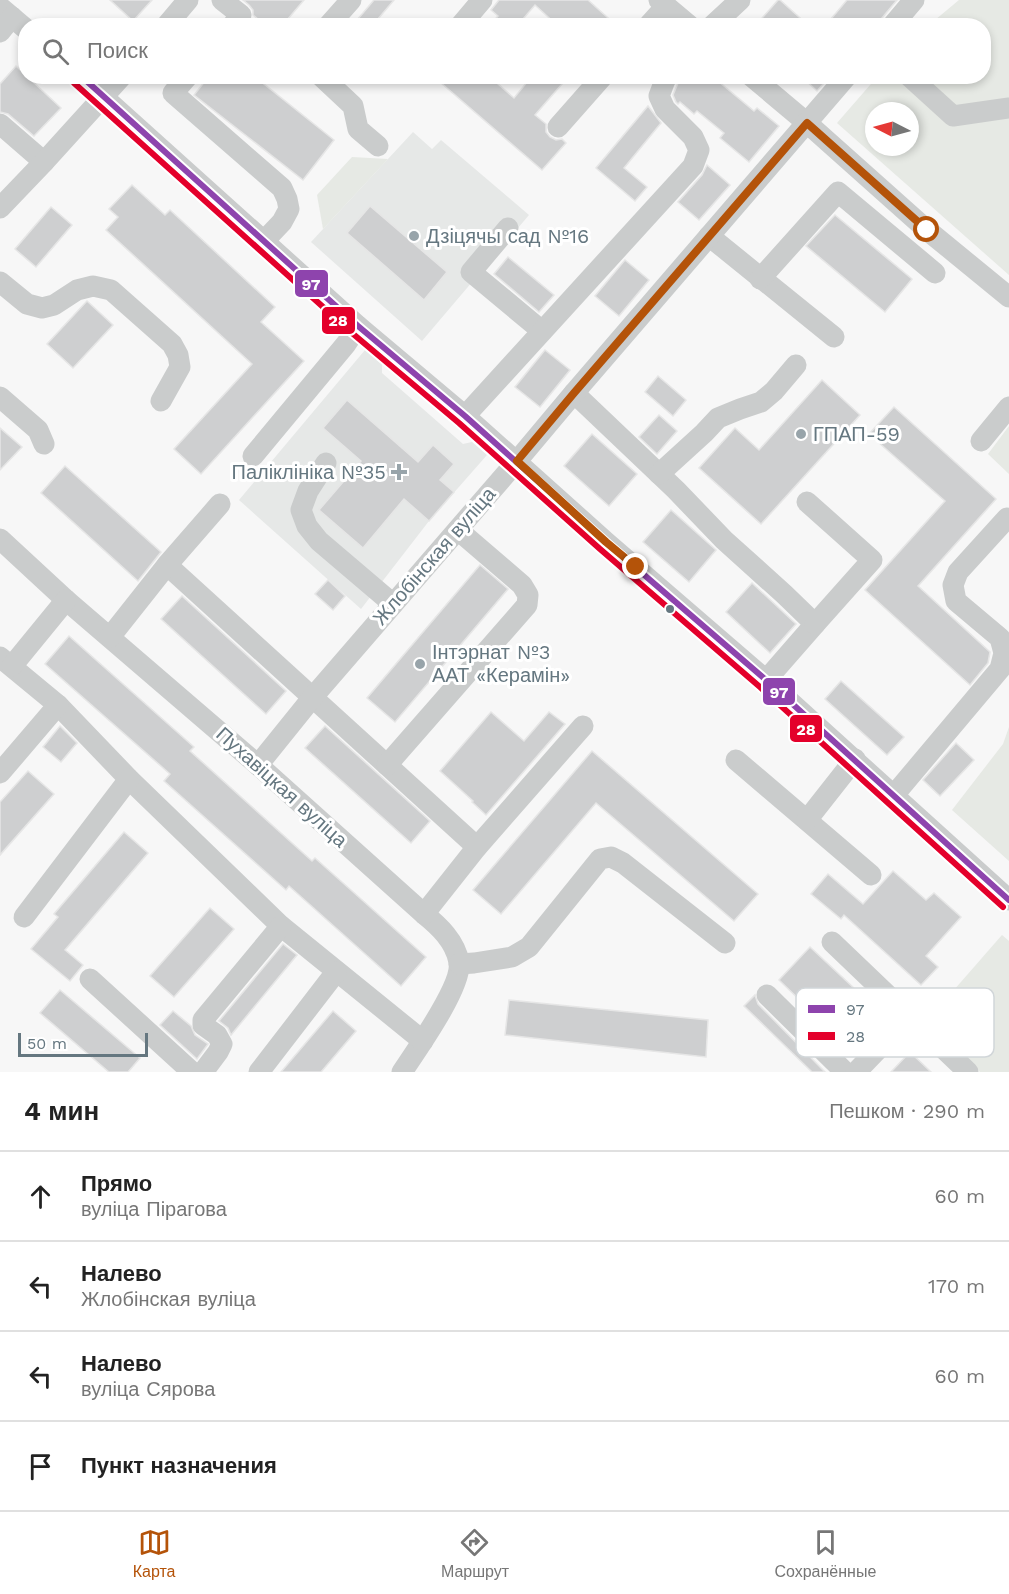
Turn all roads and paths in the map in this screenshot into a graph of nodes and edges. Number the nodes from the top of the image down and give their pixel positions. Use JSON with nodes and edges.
{"nodes":[{"id":1,"x":188,"y":0,"type":"edge"},
{"id":2,"x":222,"y":0,"type":"edge"},
{"id":3,"x":351,"y":0,"type":"edge"},
{"id":4,"x":482,"y":0,"type":"edge"},
{"id":5,"x":740,"y":0,"type":"edge"},
{"id":6,"x":914,"y":0,"type":"edge"},
{"id":7,"x":663,"y":3,"type":"edge"},
{"id":8,"x":173,"y":18,"type":"edge"},
{"id":9,"x":239,"y":18,"type":"edge"},
{"id":10,"x":335,"y":18,"type":"edge"},
{"id":11,"x":467,"y":18,"type":"edge"},
{"id":12,"x":653,"y":18,"type":"edge"},
{"id":13,"x":681,"y":18,"type":"edge"},
{"id":14,"x":721,"y":18,"type":"edge"},
{"id":15,"x":899,"y":18,"type":"edge"},
{"id":16,"x":89,"y":84,"type":"edge"},
{"id":17,"x":115,"y":84,"type":"edge"},
{"id":18,"x":181,"y":84,"type":"edge"},
{"id":19,"x":330,"y":84,"type":"edge"},
{"id":20,"x":596,"y":84,"type":"edge"},
{"id":21,"x":664,"y":84,"type":"edge"},
{"id":22,"x":761,"y":84,"type":"edge"},
{"id":23,"x":840,"y":84,"type":"edge"},
{"id":24,"x":918,"y":84,"type":"edge"},
{"id":25,"x":104,"y":97,"type":"junction"},
{"id":26,"x":1009,"y":108,"type":"edge"},
{"id":27,"x":807,"y":123,"type":"junction"},
{"id":28,"x":0,"y":124,"type":"edge"},
{"id":29,"x":558,"y":127,"type":"dead end"},
{"id":30,"x":378,"y":146,"type":"dead end"},
{"id":31,"x":44,"y":162,"type":"junction"},
{"id":32,"x":0,"y":208,"type":"edge"},
{"id":33,"x":508,"y":228,"type":"dead end"},
{"id":34,"x":709,"y":236,"type":"junction"},
{"id":35,"x":264,"y":241,"type":"junction"},
{"id":36,"x":935,"y":273,"type":"dead end"},
{"id":37,"x":760,"y":279,"type":"junction"},
{"id":38,"x":0,"y":282,"type":"edge"},
{"id":39,"x":1009,"y":297,"type":"edge"},
{"id":40,"x":358,"y":326,"type":"junction"},
{"id":41,"x":542,"y":331,"type":"junction"},
{"id":42,"x":834,"y":337,"type":"dead end"},
{"id":43,"x":796,"y":365,"type":"dead end"},
{"id":44,"x":574,"y":393,"type":"junction"},
{"id":45,"x":0,"y":397,"type":"edge"},
{"id":46,"x":161,"y":401,"type":"dead end"},
{"id":47,"x":1009,"y":407,"type":"edge"},
{"id":48,"x":465,"y":416,"type":"junction"},
{"id":49,"x":981,"y":441,"type":"dead end"},
{"id":50,"x":44,"y":444,"type":"dead end"},
{"id":51,"x":253,"y":456,"type":"dead end"},
{"id":52,"x":517,"y":461,"type":"junction"},
{"id":53,"x":326,"y":463,"type":"dead end"},
{"id":54,"x":659,"y":474,"type":"junction"},
{"id":55,"x":807,"y":502,"type":"dead end"},
{"id":56,"x":220,"y":504,"type":"dead end"},
{"id":57,"x":1007,"y":518,"type":"dead end"},
{"id":58,"x":458,"y":530,"type":"junction"},
{"id":59,"x":0,"y":539,"type":"edge"},
{"id":60,"x":167,"y":566,"type":"junction"},
{"id":61,"x":66,"y":600,"type":"junction"},
{"id":62,"x":393,"y":604,"type":"junction"},
{"id":63,"x":815,"y":624,"type":"junction"},
{"id":64,"x":110,"y":637,"type":"junction"},
{"id":65,"x":6,"y":662,"type":"edge"},
{"id":66,"x":766,"y":680,"type":"junction"},
{"id":67,"x":312,"y":698,"type":"junction"},
{"id":68,"x":58,"y":705,"type":"junction"},
{"id":69,"x":583,"y":726,"type":"dead end"},
{"id":70,"x":855,"y":759,"type":"junction"},
{"id":71,"x":736,"y":760,"type":"dead end"},
{"id":72,"x":258,"y":765,"type":"junction"},
{"id":73,"x":387,"y":765,"type":"junction"},
{"id":74,"x":0,"y":773,"type":"edge"},
{"id":75,"x":129,"y":779,"type":"junction"},
{"id":76,"x":894,"y":795,"type":"junction"},
{"id":77,"x":807,"y":820,"type":"junction"},
{"id":78,"x":477,"y":847,"type":"junction"},
{"id":79,"x":871,"y":875,"type":"dead end"},
{"id":80,"x":1009,"y":900,"type":"edge"},
{"id":81,"x":424,"y":914,"type":"junction"},
{"id":82,"x":24,"y":917,"type":"dead end"},
{"id":83,"x":281,"y":926,"type":"junction"},
{"id":84,"x":832,"y":942,"type":"dead end"},
{"id":85,"x":725,"y":943,"type":"dead end"},
{"id":86,"x":459,"y":964,"type":"junction"},
{"id":87,"x":336,"y":972,"type":"junction"},
{"id":88,"x":90,"y":979,"type":"dead end"},
{"id":89,"x":880,"y":988,"type":"edge"},
{"id":90,"x":767,"y":995,"type":"dead end"},
{"id":91,"x":796,"y":1024,"type":"edge"},
{"id":92,"x":423,"y":1041,"type":"junction"},
{"id":93,"x":830,"y":1057,"type":"edge"},
{"id":94,"x":870,"y":1057,"type":"edge"},
{"id":95,"x":952,"y":1057,"type":"edge"},
{"id":96,"x":412,"y":1068,"type":"edge"},
{"id":97,"x":192,"y":1072,"type":"edge"},
{"id":98,"x":203,"y":1072,"type":"edge"},
{"id":99,"x":259,"y":1072,"type":"edge"},
{"id":100,"x":845,"y":1072,"type":"edge"},
{"id":101,"x":856,"y":1072,"type":"edge"},
{"id":102,"x":968,"y":1072,"type":"edge"}],
"edges":[{"from":1,"to":8,"type":"street"},
{"from":2,"to":9,"type":"street"},
{"from":3,"to":10,"type":"street"},
{"from":4,"to":11,"type":"street"},
{"from":5,"to":14,"type":"street"},
{"from":6,"to":15,"type":"street"},
{"from":7,"to":12,"type":"street"},
{"from":7,"to":13,"type":"street"},
{"from":16,"to":25,"type":"street"},
{"from":17,"to":25,"type":"street"},
{"from":18,"to":35,"type":"street"},
{"from":19,"to":30,"type":"street"},
{"from":20,"to":29,"type":"street"},
{"from":21,"to":41,"type":"street"},
{"from":22,"to":27,"type":"street"},
{"from":23,"to":27,"type":"street","name":"Жлобінская вуліца"},
{"from":24,"to":26,"type":"street"},
{"from":25,"to":31,"type":"street"},
{"from":25,"to":35,"type":"street"},
{"from":27,"to":34,"type":"street","name":"Жлобінская вуліца"},
{"from":27,"to":39,"type":"street"},
{"from":28,"to":31,"type":"street"},
{"from":31,"to":32,"type":"street"},
{"from":33,"to":41,"type":"street"},
{"from":34,"to":37,"type":"street"},
{"from":34,"to":44,"type":"street","name":"Жлобінская вуліца"},
{"from":35,"to":40,"type":"street"},
{"from":36,"to":37,"type":"street"},
{"from":37,"to":42,"type":"street"},
{"from":38,"to":46,"type":"street"},
{"from":40,"to":48,"type":"street"},
{"from":40,"to":51,"type":"street"},
{"from":41,"to":48,"type":"street"},
{"from":43,"to":54,"type":"street"},
{"from":44,"to":52,"type":"street","name":"Жлобінская вуліца"},
{"from":44,"to":54,"type":"street"},
{"from":45,"to":50,"type":"street"},
{"from":47,"to":49,"type":"street"},
{"from":48,"to":52,"type":"street"},
{"from":52,"to":58,"type":"street","name":"Жлобінская вуліца"},
{"from":52,"to":66,"type":"street"},
{"from":53,"to":62,"type":"street"},
{"from":54,"to":63,"type":"street"},
{"from":55,"to":63,"type":"street"},
{"from":56,"to":60,"type":"street"},
{"from":57,"to":76,"type":"street"},
{"from":58,"to":62,"type":"street","name":"Жлобінская вуліца"},
{"from":58,"to":73,"type":"street"},
{"from":59,"to":61,"type":"street","name":"Пухавіцкая вуліца"},
{"from":60,"to":64,"type":"street"},
{"from":60,"to":67,"type":"street"},
{"from":61,"to":64,"type":"street","name":"Пухавіцкая вуліца"},
{"from":61,"to":65,"type":"street"},
{"from":62,"to":67,"type":"street","name":"Жлобінская вуліца"},
{"from":63,"to":66,"type":"street"},
{"from":64,"to":72,"type":"street","name":"Пухавіцкая вуліца"},
{"from":65,"to":68,"type":"street"},
{"from":66,"to":70,"type":"street"},
{"from":67,"to":72,"type":"street","name":"Жлобінская вуліца"},
{"from":67,"to":73,"type":"street"},
{"from":68,"to":74,"type":"street"},
{"from":68,"to":75,"type":"street"},
{"from":69,"to":78,"type":"street"},
{"from":70,"to":76,"type":"street"},
{"from":70,"to":77,"type":"street"},
{"from":71,"to":77,"type":"street"},
{"from":72,"to":81,"type":"street","name":"Пухавіцкая вуліца"},
{"from":73,"to":78,"type":"street"},
{"from":75,"to":82,"type":"street"},
{"from":75,"to":83,"type":"street"},
{"from":76,"to":80,"type":"street"},
{"from":77,"to":79,"type":"street"},
{"from":78,"to":81,"type":"street"},
{"from":81,"to":86,"type":"street","name":"Пухавіцкая вуліца"},
{"from":83,"to":87,"type":"street"},
{"from":83,"to":98,"type":"street"},
{"from":84,"to":89,"type":"street"},
{"from":85,"to":86,"type":"street"},
{"from":86,"to":92,"type":"street"},
{"from":87,"to":92,"type":"street"},
{"from":87,"to":99,"type":"street"},
{"from":88,"to":97,"type":"street"},
{"from":90,"to":91,"type":"street"},
{"from":92,"to":96,"type":"street"},
{"from":93,"to":100,"type":"street"},
{"from":94,"to":101,"type":"street"},
{"from":95,"to":102,"type":"street"}]}
